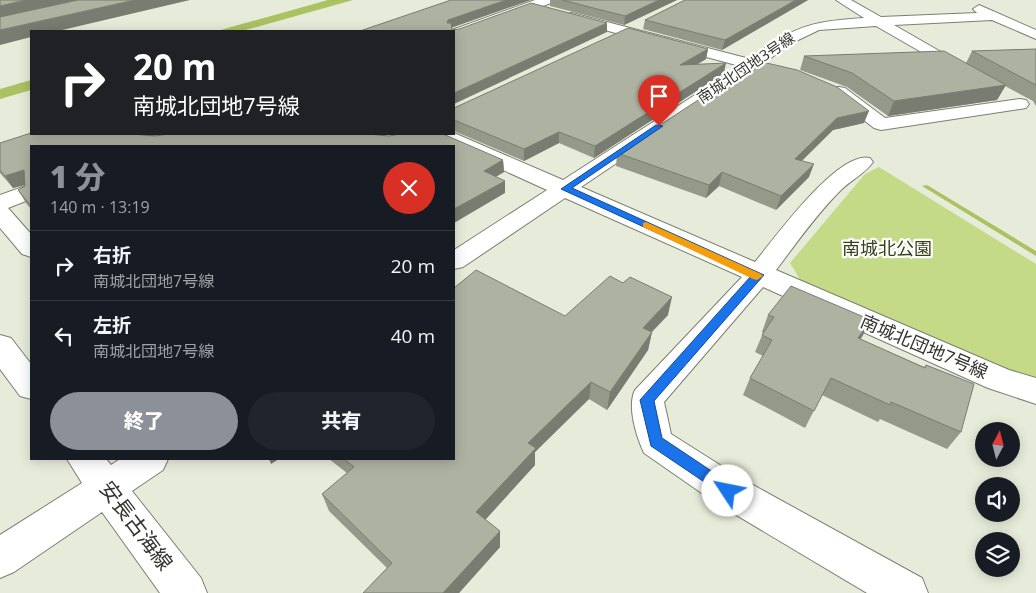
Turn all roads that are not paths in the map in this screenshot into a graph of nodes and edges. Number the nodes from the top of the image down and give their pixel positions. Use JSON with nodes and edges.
{"nodes":[{"id":1,"x":547,"y":0,"type":"edge"},
{"id":2,"x":842,"y":0,"type":"edge"},
{"id":3,"x":968,"y":4,"type":"dead end"},
{"id":4,"x":530,"y":6,"type":"junction"},
{"id":5,"x":994,"y":16,"type":"junction"},
{"id":6,"x":650,"y":19,"type":"edge"},
{"id":7,"x":878,"y":20,"type":"junction"},
{"id":8,"x":626,"y":31,"type":"junction"},
{"id":9,"x":455,"y":34,"type":"edge"},
{"id":10,"x":1036,"y":35,"type":"edge"},
{"id":11,"x":600,"y":43,"type":"edge"},
{"id":12,"x":753,"y":64,"type":"junction"},
{"id":13,"x":778,"y":70,"type":"edge"},
{"id":14,"x":978,"y":79,"type":"edge"},
{"id":15,"x":820,"y":84,"type":"edge"},
{"id":16,"x":995,"y":89,"type":"edge"},
{"id":17,"x":1020,"y":104,"type":"junction"},
{"id":18,"x":1036,"y":113,"type":"edge"},
{"id":19,"x":440,"y":135,"type":"edge"},
{"id":20,"x":863,"y":162,"type":"dead end"},
{"id":21,"x":566,"y":189,"type":"junction"},
{"id":22,"x":30,"y":191,"type":"edge"},
{"id":23,"x":0,"y":203,"type":"edge"},
{"id":24,"x":0,"y":213,"type":"edge"},
{"id":25,"x":30,"y":248,"type":"edge"},
{"id":26,"x":455,"y":260,"type":"edge"},
{"id":27,"x":758,"y":275,"type":"junction"},
{"id":28,"x":0,"y":346,"type":"edge"},
{"id":29,"x":30,"y":386,"type":"edge"},
{"id":30,"x":1036,"y":391,"type":"edge"},
{"id":31,"x":146,"y":460,"type":"edge"},
{"id":32,"x":96,"y":473,"type":"edge"},
{"id":33,"x":0,"y":558,"type":"edge"},
{"id":34,"x":895,"y":590,"type":"edge"},
{"id":35,"x":186,"y":593,"type":"edge"}],
"edges":[{"from":1,"to":4,"type":"street"},
{"from":2,"to":7,"type":"street"},
{"from":3,"to":5,"type":"street"},
{"from":4,"to":8,"type":"street"},
{"from":4,"to":9,"type":"street"},
{"from":5,"to":7,"type":"street","name":"南城北団地3号線"},
{"from":5,"to":10,"type":"street"},
{"from":6,"to":8,"type":"street"},
{"from":7,"to":12,"type":"street","name":"南城北団地3号線"},
{"from":7,"to":14,"type":"street"},
{"from":8,"to":11,"type":"street"},
{"from":8,"to":12,"type":"street"},
{"from":12,"to":13,"type":"street"},
{"from":12,"to":21,"type":"street","name":"南城北団地3号線"},
{"from":15,"to":17,"type":"street"},
{"from":16,"to":17,"type":"street"},
{"from":17,"to":18,"type":"street"},
{"from":19,"to":21,"type":"street","name":"南城北団地7号線"},
{"from":20,"to":27,"type":"street"},
{"from":21,"to":26,"type":"street","name":"南城北団地3号線"},
{"from":21,"to":27,"type":"street","name":"南城北団地7号線"},
{"from":22,"to":23,"type":"street"},
{"from":24,"to":25,"type":"street"},
{"from":27,"to":30,"type":"street","name":"南城北団地7号線"},
{"from":27,"to":34,"type":"street"},
{"from":28,"to":29,"type":"street"},
{"from":31,"to":32,"type":"street"},
{"from":32,"to":33,"type":"street"},
{"from":32,"to":35,"type":"street","name":"安長古海線"}]}
